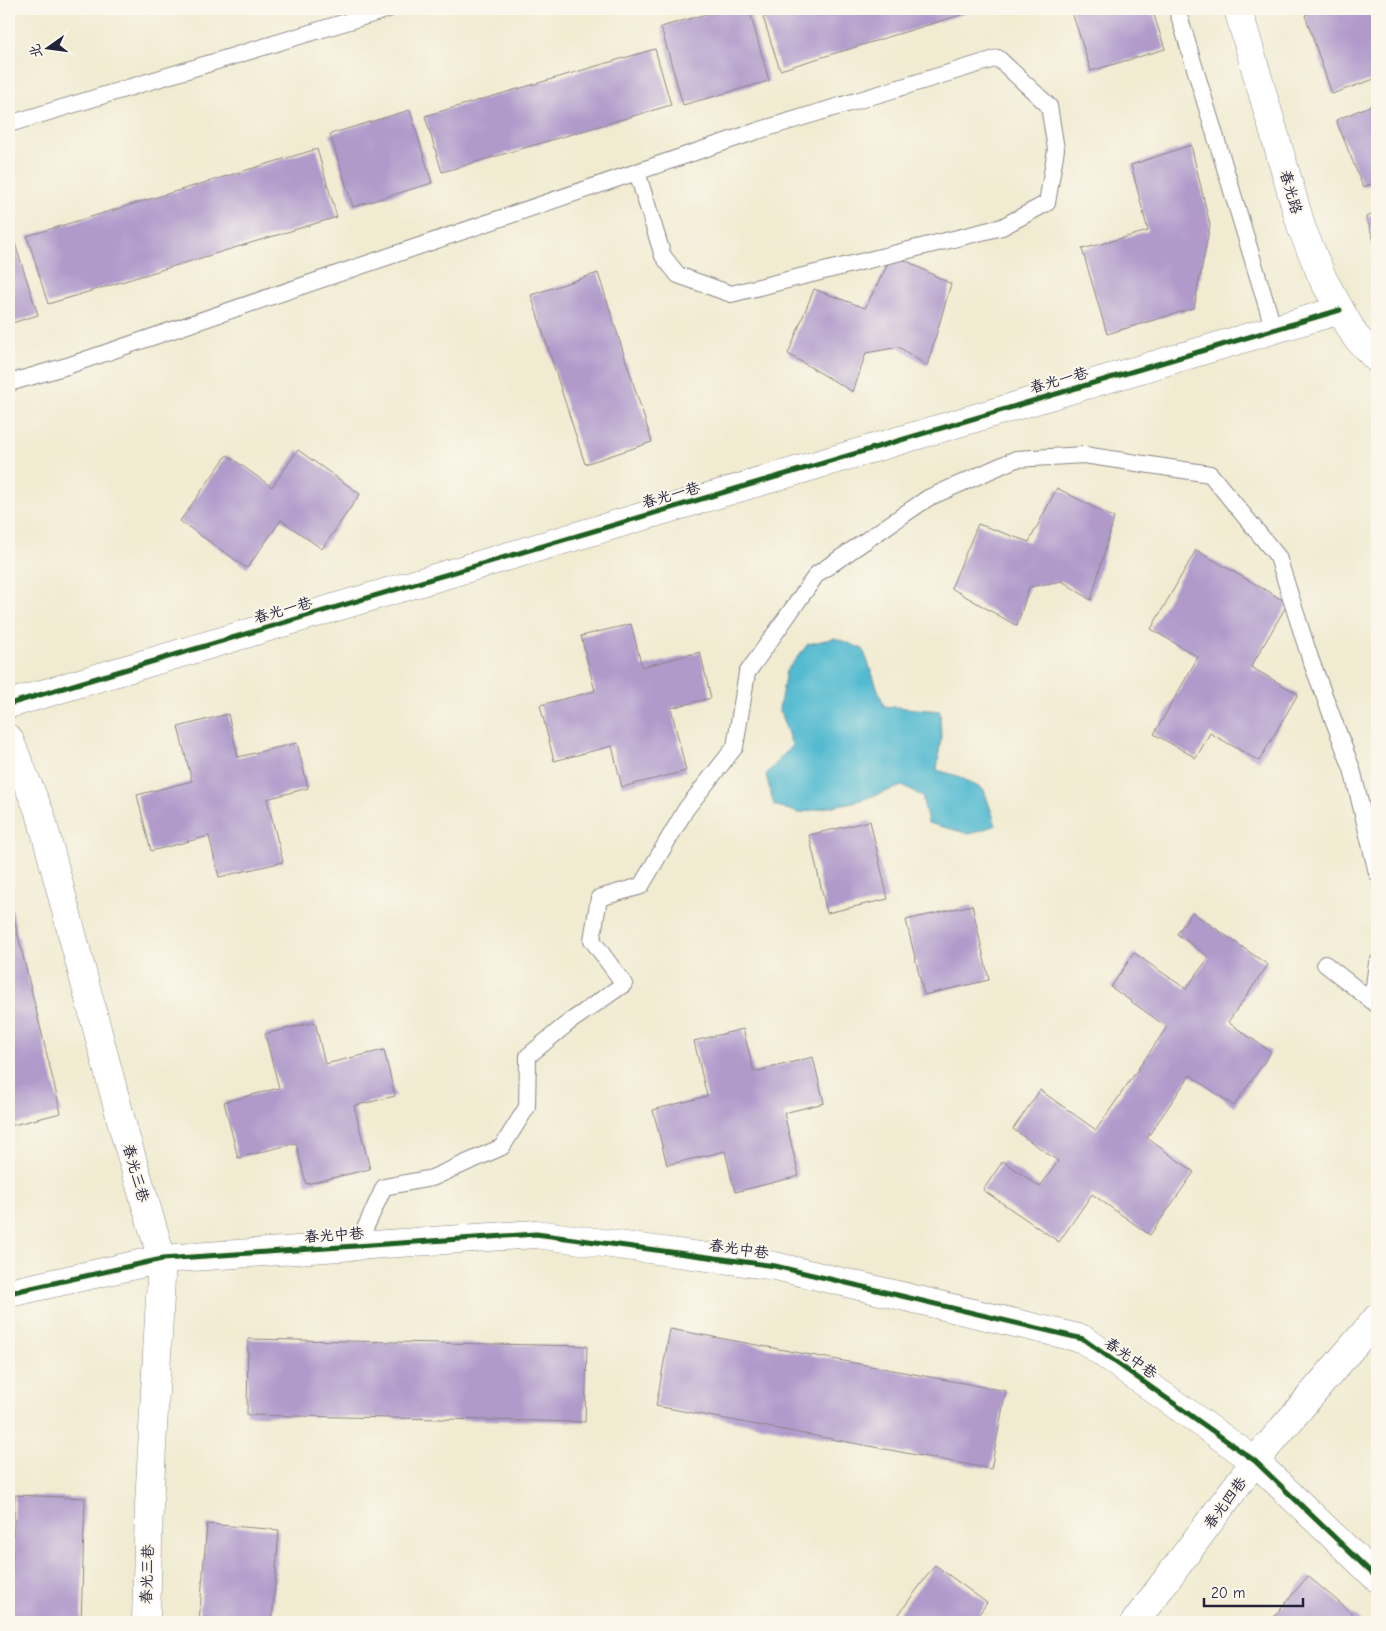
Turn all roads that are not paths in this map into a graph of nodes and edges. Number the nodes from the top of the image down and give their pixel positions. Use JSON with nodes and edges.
{"nodes":[{"id":1,"x":389,"y":9,"type":"edge"},
{"id":2,"x":1177,"y":9,"type":"edge"},
{"id":3,"x":1238,"y":9,"type":"edge"},
{"id":4,"x":9,"y":124,"type":"edge"},
{"id":5,"x":637,"y":172,"type":"junction"},
{"id":6,"x":1340,"y":310,"type":"junction"},
{"id":7,"x":1274,"y":330,"type":"junction"},
{"id":8,"x":1377,"y":359,"type":"edge"},
{"id":9,"x":9,"y":384,"type":"edge"},
{"id":10,"x":9,"y":704,"type":"edge"},
{"id":11,"x":9,"y":739,"type":"edge"},
{"id":12,"x":1377,"y":873,"type":"edge"},
{"id":13,"x":1377,"y":963,"type":"edge"},
{"id":14,"x":1324,"y":964,"type":"dead end"},
{"id":15,"x":1375,"y":1003,"type":"edge"},
{"id":16,"x":357,"y":1246,"type":"junction"},
{"id":17,"x":162,"y":1259,"type":"junction"},
{"id":18,"x":9,"y":1293,"type":"edge"},
{"id":19,"x":1377,"y":1318,"type":"edge"},
{"id":20,"x":1255,"y":1462,"type":"junction"},
{"id":21,"x":1377,"y":1578,"type":"edge"},
{"id":22,"x":146,"y":1622,"type":"edge"},
{"id":23,"x":1135,"y":1622,"type":"edge"}],
"edges":[{"from":1,"to":4,"type":"lane"},
{"from":2,"to":7,"type":"lane"},
{"from":3,"to":6,"type":"street","name":"春光路"},
{"from":5,"to":5,"type":"lane"},
{"from":5,"to":9,"type":"lane"},
{"from":6,"to":7,"type":"street","name":"春光一巷"},
{"from":6,"to":8,"type":"street","name":"春光路"},
{"from":7,"to":10,"type":"street","name":"春光一巷"},
{"from":11,"to":17,"type":"street","name":"春光三巷"},
{"from":12,"to":16,"type":"lane"},
{"from":13,"to":15,"type":"lane"},
{"from":14,"to":15,"type":"lane"},
{"from":16,"to":17,"type":"street","name":"春光中巷"},
{"from":16,"to":20,"type":"street","name":"春光中巷"},
{"from":17,"to":18,"type":"street","name":"春光中巷"},
{"from":17,"to":22,"type":"street","name":"春光三巷"},
{"from":19,"to":20,"type":"street","name":"春光四巷"},
{"from":20,"to":21,"type":"street","name":"春光中巷"},
{"from":20,"to":23,"type":"street","name":"春光四巷"}]}
